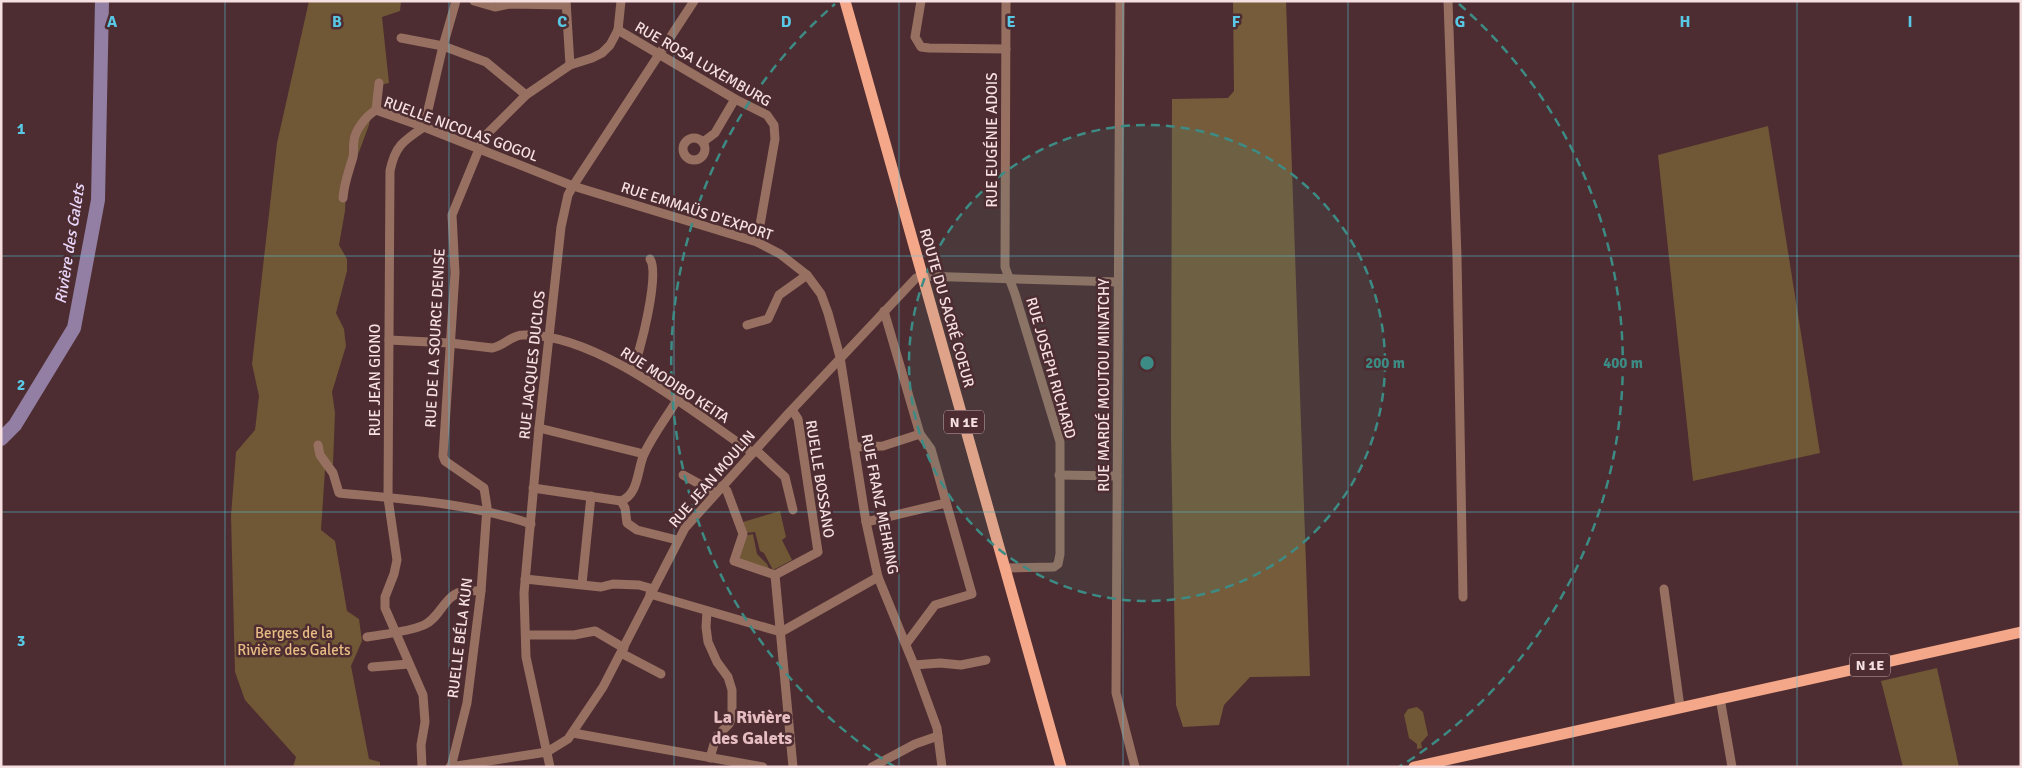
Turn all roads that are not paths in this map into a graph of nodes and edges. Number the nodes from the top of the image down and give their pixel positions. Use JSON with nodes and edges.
{"nodes":[{"id":1,"x":456,"y":1,"type":"edge"},
{"id":2,"x":474,"y":1,"type":"edge"},
{"id":3,"x":620,"y":1,"type":"edge"},
{"id":4,"x":694,"y":1,"type":"edge"},
{"id":5,"x":845,"y":1,"type":"edge"},
{"id":6,"x":921,"y":1,"type":"edge"},
{"id":7,"x":1006,"y":1,"type":"edge"},
{"id":8,"x":1120,"y":1,"type":"edge"},
{"id":9,"x":1448,"y":1,"type":"edge"},
{"id":10,"x":566,"y":3,"type":"edge"},
{"id":11,"x":618,"y":30,"type":"junction"},
{"id":12,"x":401,"y":38,"type":"dead end"},
{"id":13,"x":443,"y":46,"type":"junction"},
{"id":14,"x":1006,"y":49,"type":"junction"},
{"id":15,"x":658,"y":54,"type":"junction"},
{"id":16,"x":570,"y":65,"type":"junction"},
{"id":17,"x":379,"y":83,"type":"dead end"},
{"id":18,"x":526,"y":95,"type":"junction"},
{"id":19,"x":735,"y":99,"type":"junction"},
{"id":20,"x":376,"y":110,"type":"junction"},
{"id":21,"x":424,"y":127,"type":"junction"},
{"id":22,"x":703,"y":142,"type":"dead end"},
{"id":23,"x":478,"y":150,"type":"junction"},
{"id":24,"x":572,"y":186,"type":"junction"},
{"id":25,"x":343,"y":198,"type":"dead end"},
{"id":26,"x":757,"y":242,"type":"junction"},
{"id":27,"x":650,"y":260,"type":"dead end"},
{"id":28,"x":807,"y":275,"type":"junction"},
{"id":29,"x":922,"y":276,"type":"junction"},
{"id":30,"x":1009,"y":279,"type":"junction"},
{"id":31,"x":1118,"y":282,"type":"junction"},
{"id":32,"x":884,"y":311,"type":"junction"},
{"id":33,"x":747,"y":325,"type":"dead end"},
{"id":34,"x":549,"y":338,"type":"junction"},
{"id":35,"x":390,"y":340,"type":"junction"},
{"id":36,"x":450,"y":343,"type":"junction"},
{"id":37,"x":840,"y":357,"type":"junction"},
{"id":38,"x":632,"y":371,"type":"junction"},
{"id":39,"x":677,"y":400,"type":"junction"},
{"id":40,"x":792,"y":410,"type":"junction"},
{"id":41,"x":538,"y":428,"type":"junction"},
{"id":42,"x":920,"y":434,"type":"junction"},
{"id":43,"x":318,"y":445,"type":"dead end"},
{"id":44,"x":854,"y":447,"type":"junction"},
{"id":45,"x":754,"y":451,"type":"junction"},
{"id":46,"x":644,"y":454,"type":"junction"},
{"id":47,"x":683,"y":475,"type":"dead end"},
{"id":48,"x":1059,"y":475,"type":"junction"},
{"id":49,"x":1117,"y":476,"type":"junction"},
{"id":50,"x":533,"y":488,"type":"junction"},
{"id":51,"x":719,"y":490,"type":"junction"},
{"id":52,"x":591,"y":496,"type":"junction"},
{"id":53,"x":388,"y":498,"type":"junction"},
{"id":54,"x":621,"y":501,"type":"junction"},
{"id":55,"x":946,"y":503,"type":"junction"},
{"id":56,"x":793,"y":510,"type":"dead end"},
{"id":57,"x":486,"y":511,"type":"junction"},
{"id":58,"x":866,"y":522,"type":"junction"},
{"id":59,"x":531,"y":524,"type":"junction"},
{"id":60,"x":677,"y":540,"type":"junction"},
{"id":61,"x":1006,"y":568,"type":"junction"},
{"id":62,"x":775,"y":574,"type":"junction"},
{"id":63,"x":878,"y":577,"type":"junction"},
{"id":64,"x":525,"y":579,"type":"junction"},
{"id":65,"x":582,"y":584,"type":"junction"},
{"id":66,"x":1664,"y":588,"type":"dead end"},
{"id":67,"x":481,"y":591,"type":"junction"},
{"id":68,"x":651,"y":591,"type":"junction"},
{"id":69,"x":1462,"y":597,"type":"dead end"},
{"id":70,"x":707,"y":611,"type":"junction"},
{"id":71,"x":395,"y":631,"type":"junction"},
{"id":72,"x":781,"y":632,"type":"junction"},
{"id":73,"x":2021,"y":632,"type":"edge"},
{"id":74,"x":526,"y":635,"type":"junction"},
{"id":75,"x":367,"y":637,"type":"dead end"},
{"id":76,"x":906,"y":644,"type":"junction"},
{"id":77,"x":622,"y":651,"type":"junction"},
{"id":78,"x":986,"y":660,"type":"dead end"},
{"id":79,"x":410,"y":664,"type":"junction"},
{"id":80,"x":914,"y":664,"type":"junction"},
{"id":81,"x":372,"y":667,"type":"dead end"},
{"id":82,"x":661,"y":674,"type":"dead end"},
{"id":83,"x":1720,"y":698,"type":"junction"},
{"id":84,"x":1680,"y":707,"type":"junction"},
{"id":85,"x":573,"y":733,"type":"junction"},
{"id":86,"x":938,"y":736,"type":"junction"},
{"id":87,"x":547,"y":752,"type":"junction"},
{"id":88,"x":710,"y":758,"type":"junction"},
{"id":89,"x":422,"y":767,"type":"edge"},
{"id":90,"x":450,"y":767,"type":"edge"},
{"id":91,"x":550,"y":767,"type":"edge"},
{"id":92,"x":763,"y":767,"type":"edge"},
{"id":93,"x":793,"y":767,"type":"edge"},
{"id":94,"x":872,"y":767,"type":"edge"},
{"id":95,"x":942,"y":767,"type":"edge"},
{"id":96,"x":1061,"y":767,"type":"edge"},
{"id":97,"x":1135,"y":767,"type":"edge"},
{"id":98,"x":1414,"y":767,"type":"edge"},
{"id":99,"x":1732,"y":767,"type":"edge"}],
"edges":[{"from":1,"to":13,"type":"street"},
{"from":2,"to":10,"type":"street"},
{"from":3,"to":11,"type":"street"},
{"from":4,"to":15,"type":"street","name":"RUE JACQUES DUCLOS"},
{"from":5,"to":29,"type":"main road","name":"ROUTE DU SACRÉ COEUR","number":"N 1E"},
{"from":6,"to":14,"type":"street"},
{"from":7,"to":14,"type":"street","name":"RUE EUGÉNIE ADOIS"},
{"from":8,"to":31,"type":"street","name":"RUE MARDÉ MOUTOU MINATCHY"},
{"from":9,"to":69,"type":"street"},
{"from":10,"to":16,"type":"street"},
{"from":11,"to":15,"type":"street","name":"RUE ROSA LUXEMBURG"},
{"from":11,"to":16,"type":"street","name":"RUE DE LA SOURCE DENISE"},
{"from":12,"to":13,"type":"street"},
{"from":13,"to":18,"type":"street"},
{"from":13,"to":21,"type":"street"},
{"from":14,"to":30,"type":"street","name":"RUE EUGÉNIE ADOIS"},
{"from":15,"to":19,"type":"street","name":"RUE ROSA LUXEMBURG"},
{"from":15,"to":24,"type":"street","name":"RUE JACQUES DUCLOS"},
{"from":16,"to":18,"type":"street","name":"RUE DE LA SOURCE DENISE"},
{"from":17,"to":20,"type":"street"},
{"from":18,"to":23,"type":"street","name":"RUE DE LA SOURCE DENISE"},
{"from":19,"to":22,"type":"street"},
{"from":19,"to":26,"type":"street","name":"RUE ROSA LUXEMBURG"},
{"from":20,"to":21,"type":"street","name":"RUELLE NICOLAS GOGOL"},
{"from":20,"to":25,"type":"street","name":"RUELLE NICOLAS GOGOL"},
{"from":21,"to":23,"type":"street","name":"RUELLE NICOLAS GOGOL"},
{"from":21,"to":35,"type":"street","name":"RUE JEAN GIONO"},
{"from":23,"to":24,"type":"street","name":"RUELLE NICOLAS GOGOL"},
{"from":23,"to":36,"type":"street","name":"RUE DE LA SOURCE DENISE"},
{"from":24,"to":26,"type":"street","name":"RUE EMMAÜS D'EXPORT"},
{"from":24,"to":34,"type":"street","name":"RUE JACQUES DUCLOS"},
{"from":26,"to":28,"type":"street","name":"RUE EMMAÜS D'EXPORT"},
{"from":27,"to":38,"type":"street"},
{"from":28,"to":33,"type":"street"},
{"from":28,"to":37,"type":"street","name":"RUE EMMAÜS D'EXPORT"},
{"from":29,"to":30,"type":"street"},
{"from":29,"to":32,"type":"street","name":"RUE JEAN MOULIN"},
{"from":29,"to":61,"type":"main road","name":"ROUTE DU SACRÉ COEUR","number":"N 1E"},
{"from":30,"to":31,"type":"street"},
{"from":30,"to":48,"type":"street","name":"RUE JOSEPH RICHARD"},
{"from":31,"to":49,"type":"street","name":"RUE MARDÉ MOUTOU MINATCHY"},
{"from":32,"to":37,"type":"street","name":"RUE JEAN MOULIN"},
{"from":32,"to":42,"type":"street"},
{"from":34,"to":36,"type":"street","name":"RUE MODIBO KEITA"},
{"from":34,"to":38,"type":"street","name":"RUE MODIBO KEITA"},
{"from":34,"to":41,"type":"street","name":"RUE JACQUES DUCLOS"},
{"from":35,"to":36,"type":"street","name":"RUE MODIBO KEITA"},
{"from":35,"to":53,"type":"street","name":"RUE JEAN GIONO"},
{"from":36,"to":57,"type":"street","name":"RUE DE LA SOURCE DENISE"},
{"from":37,"to":40,"type":"street","name":"RUE JEAN MOULIN"},
{"from":37,"to":44,"type":"street","name":"RUE FRANZ MEHRING"},
{"from":38,"to":39,"type":"street","name":"RUE MODIBO KEITA"},
{"from":39,"to":45,"type":"street","name":"RUE MODIBO KEITA"},
{"from":39,"to":46,"type":"street"},
{"from":40,"to":45,"type":"street","name":"RUE JEAN MOULIN"},
{"from":40,"to":62,"type":"street","name":"RUELLE BOSSANO"},
{"from":41,"to":46,"type":"street"},
{"from":41,"to":50,"type":"street","name":"RUE JACQUES DUCLOS"},
{"from":42,"to":44,"type":"street"},
{"from":42,"to":55,"type":"street"},
{"from":43,"to":53,"type":"street"},
{"from":44,"to":58,"type":"street","name":"RUE FRANZ MEHRING"},
{"from":45,"to":51,"type":"street","name":"RUE JEAN MOULIN"},
{"from":45,"to":56,"type":"street","name":"RUE MODIBO KEITA"},
{"from":46,"to":54,"type":"street"},
{"from":47,"to":51,"type":"street"},
{"from":48,"to":49,"type":"street"},
{"from":48,"to":61,"type":"street","name":"RUE JOSEPH RICHARD"},
{"from":49,"to":97,"type":"street","name":"RUE MARDÉ MOUTOU MINATCHY"},
{"from":50,"to":52,"type":"street"},
{"from":50,"to":59,"type":"street","name":"RUE JACQUES DUCLOS"},
{"from":51,"to":60,"type":"street","name":"RUE JEAN MOULIN"},
{"from":51,"to":62,"type":"street"},
{"from":52,"to":54,"type":"street"},
{"from":52,"to":65,"type":"street"},
{"from":53,"to":57,"type":"street"},
{"from":53,"to":71,"type":"street","name":"RUE JEAN GIONO"},
{"from":54,"to":60,"type":"street"},
{"from":55,"to":58,"type":"street"},
{"from":55,"to":76,"type":"street"},
{"from":57,"to":59,"type":"street"},
{"from":57,"to":67,"type":"street","name":"RUELLE BÉLA KUN"},
{"from":58,"to":63,"type":"street","name":"RUE FRANZ MEHRING"},
{"from":59,"to":64,"type":"street","name":"RUE JACQUES DUCLOS"},
{"from":60,"to":68,"type":"street","name":"RUE JEAN MOULIN"},
{"from":61,"to":96,"type":"main road","name":"ROUTE DU SACRÉ COEUR","number":"N 1E"},
{"from":62,"to":72,"type":"street"},
{"from":63,"to":72,"type":"street"},
{"from":63,"to":76,"type":"street","name":"RUE FRANZ MEHRING"},
{"from":64,"to":65,"type":"street"},
{"from":64,"to":74,"type":"street","name":"RUE JACQUES DUCLOS"},
{"from":65,"to":68,"type":"street"},
{"from":66,"to":84,"type":"street"},
{"from":67,"to":71,"type":"street"},
{"from":67,"to":90,"type":"street","name":"RUELLE BÉLA KUN"},
{"from":68,"to":70,"type":"street"},
{"from":68,"to":77,"type":"street","name":"RUE JEAN MOULIN"},
{"from":70,"to":72,"type":"street"},
{"from":70,"to":88,"type":"street"},
{"from":71,"to":75,"type":"street"},
{"from":71,"to":79,"type":"street","name":"RUE JEAN GIONO"},
{"from":72,"to":93,"type":"street"},
{"from":73,"to":83,"type":"main road","number":"N 1E"},
{"from":74,"to":77,"type":"street"},
{"from":74,"to":87,"type":"street","name":"RUE JACQUES DUCLOS"},
{"from":76,"to":80,"type":"street","name":"RUE FRANZ MEHRING"},
{"from":77,"to":82,"type":"street"},
{"from":77,"to":85,"type":"street","name":"RUE JEAN MOULIN"},
{"from":78,"to":80,"type":"street"},
{"from":79,"to":81,"type":"street"},
{"from":79,"to":89,"type":"street","name":"RUE JEAN GIONO"},
{"from":80,"to":86,"type":"street","name":"RUE FRANZ MEHRING"},
{"from":83,"to":84,"type":"main road","number":"N 1E"},
{"from":83,"to":99,"type":"street"},
{"from":84,"to":98,"type":"main road","number":"N 1E"},
{"from":85,"to":87,"type":"street","name":"RUE JEAN MOULIN"},
{"from":85,"to":88,"type":"street"},
{"from":86,"to":94,"type":"street"},
{"from":86,"to":95,"type":"street","name":"RUE FRANZ MEHRING"},
{"from":87,"to":90,"type":"street"},
{"from":87,"to":91,"type":"street","name":"RUE JACQUES DUCLOS"},
{"from":88,"to":92,"type":"street"}]}
